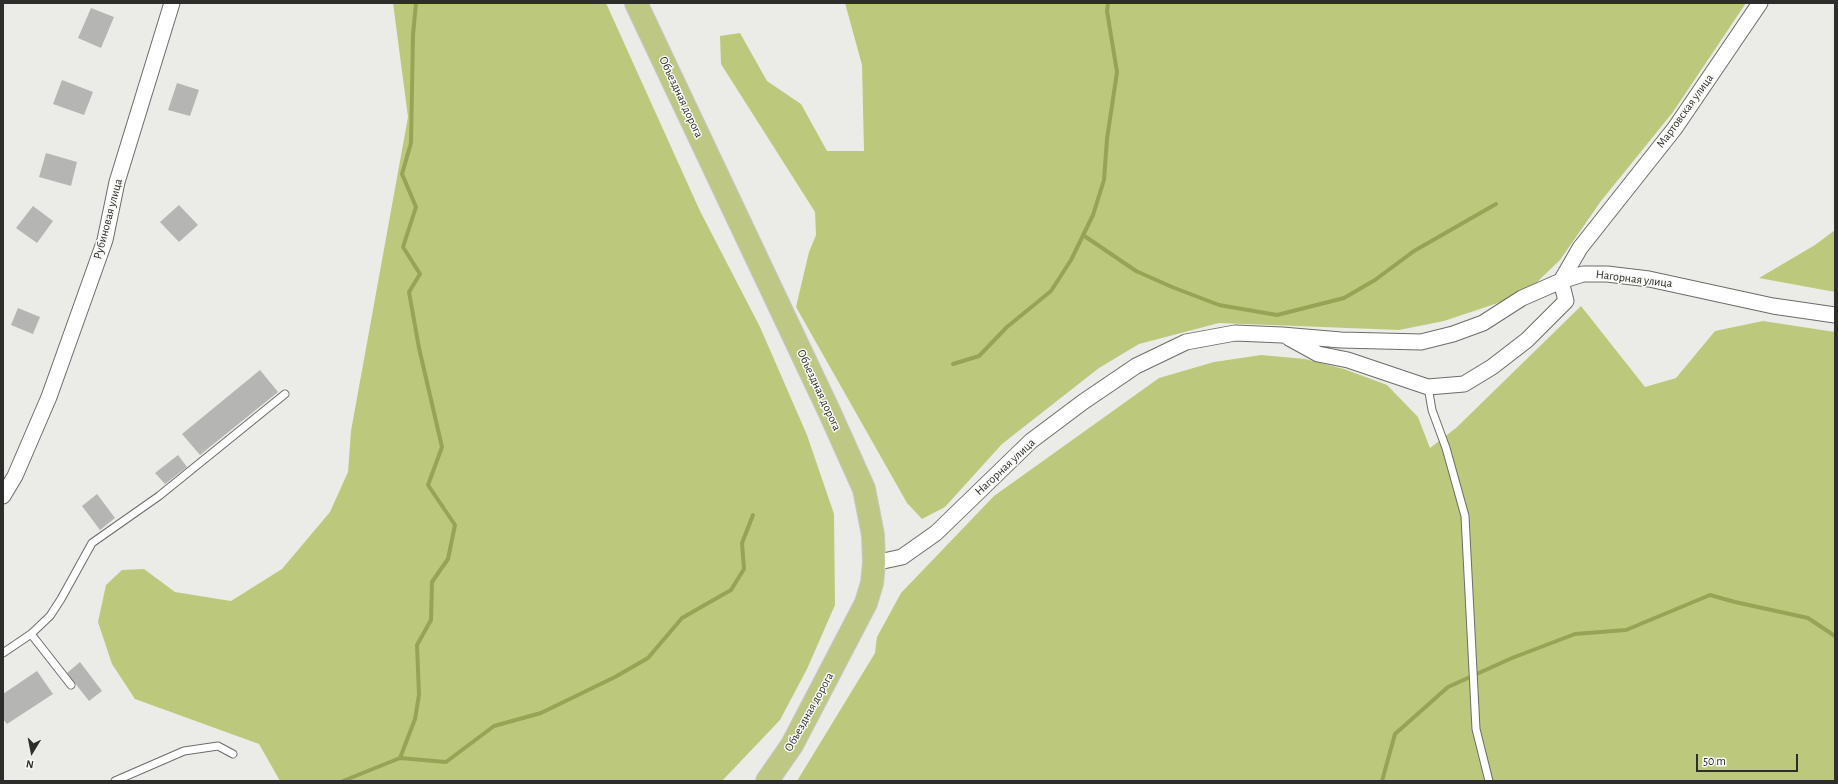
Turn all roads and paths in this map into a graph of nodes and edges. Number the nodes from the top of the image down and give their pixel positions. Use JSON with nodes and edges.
{"nodes":[{"id":1,"x":172,"y":3,"type":"edge"},
{"id":2,"x":636,"y":3,"type":"edge"},
{"id":3,"x":1760,"y":3,"type":"edge"},
{"id":4,"x":1561,"y":281,"type":"junction"},
{"id":5,"x":1835,"y":315,"type":"edge"},
{"id":6,"x":1282,"y":335,"type":"junction"},
{"id":7,"x":1428,"y":387,"type":"junction"},
{"id":8,"x":285,"y":394,"type":"dead end"},
{"id":9,"x":9,"y":477,"type":"edge"},
{"id":10,"x":3,"y":496,"type":"edge"},
{"id":11,"x":874,"y":563,"type":"junction"},
{"id":12,"x":31,"y":634,"type":"junction"},
{"id":13,"x":3,"y":653,"type":"edge"},
{"id":14,"x":71,"y":685,"type":"dead end"},
{"id":15,"x":233,"y":754,"type":"dead end"},
{"id":16,"x":115,"y":781,"type":"edge"},
{"id":17,"x":767,"y":781,"type":"edge"},
{"id":18,"x":1489,"y":781,"type":"edge"}],
"edges":[{"from":1,"to":9,"type":"street","name":"Рубиновая улица"},
{"from":2,"to":11,"type":"main road","name":"Объездная дорога"},
{"from":3,"to":4,"type":"street","name":"Мартовская улица"},
{"from":4,"to":5,"type":"street","name":"Нагорная улица"},
{"from":4,"to":6,"type":"street","name":"Нагорная улица"},
{"from":4,"to":7,"type":"street"},
{"from":6,"to":7,"type":"street"},
{"from":6,"to":11,"type":"street","name":"Нагорная улица"},
{"from":7,"to":18,"type":"lane"},
{"from":8,"to":12,"type":"lane"},
{"from":9,"to":10,"type":"street","name":"Рубиновая улица"},
{"from":11,"to":17,"type":"main road","name":"Объездная дорога"},
{"from":12,"to":13,"type":"lane"},
{"from":12,"to":14,"type":"lane"},
{"from":15,"to":16,"type":"lane"}]}
